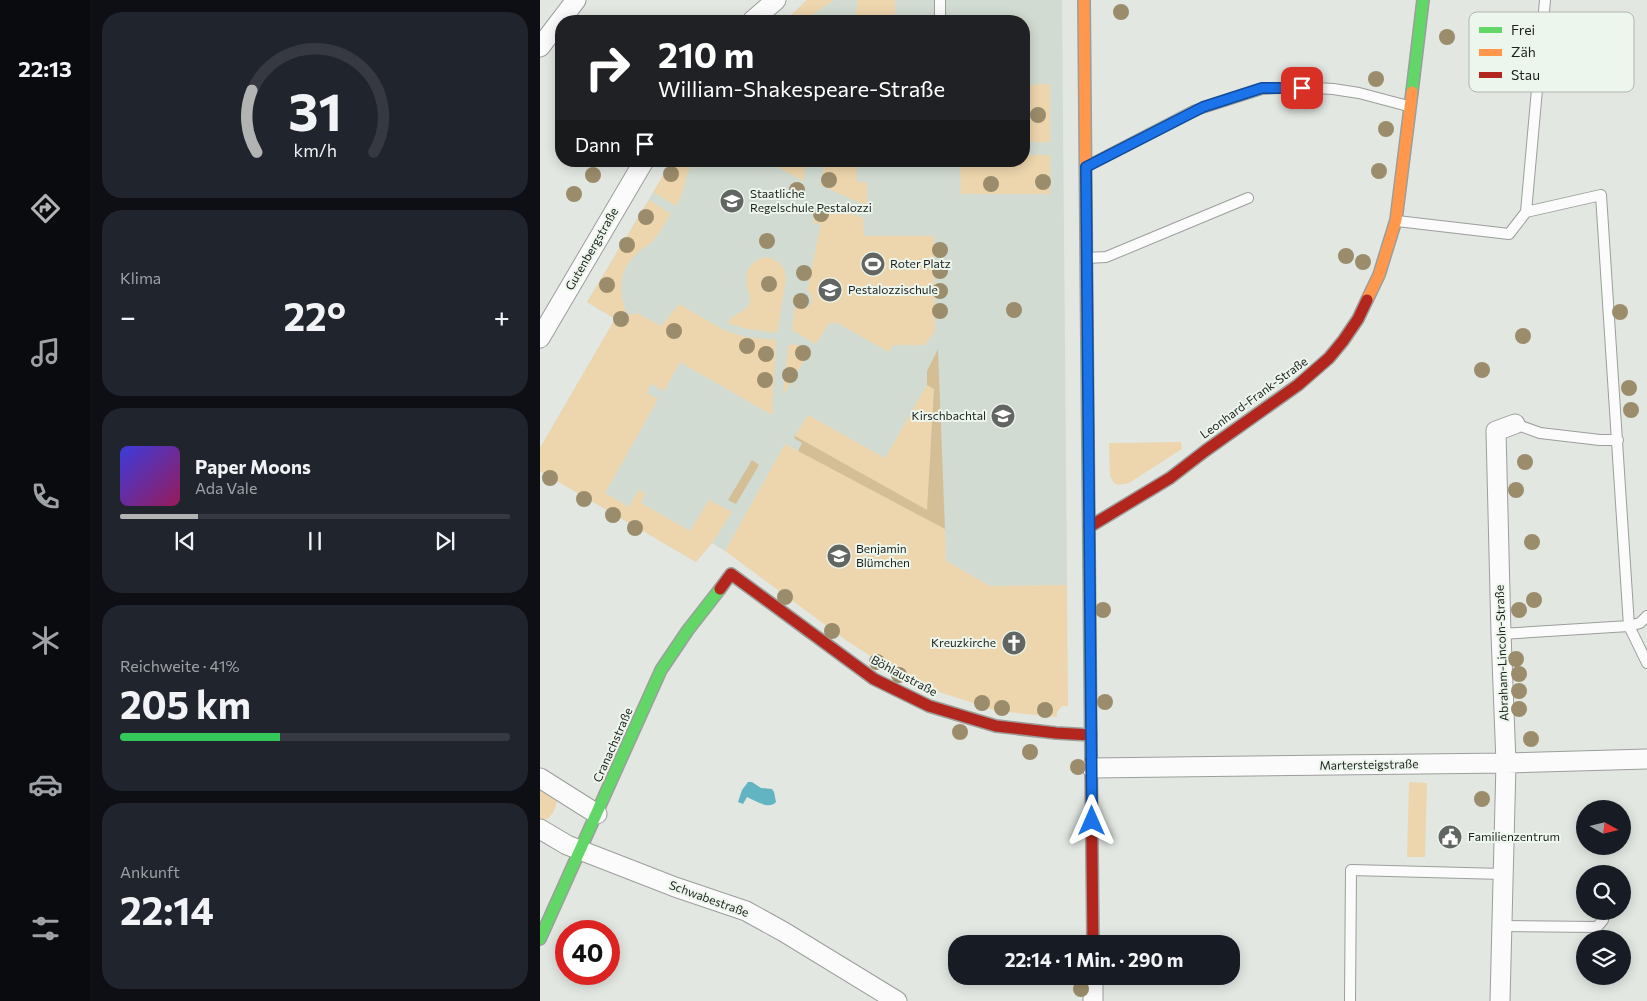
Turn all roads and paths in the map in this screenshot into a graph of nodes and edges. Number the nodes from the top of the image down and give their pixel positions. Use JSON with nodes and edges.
{"nodes":[{"id":1,"x":576,"y":0,"type":"edge"},
{"id":2,"x":776,"y":0,"type":"edge"},
{"id":3,"x":940,"y":0,"type":"edge"},
{"id":4,"x":1084,"y":0,"type":"edge"},
{"id":5,"x":1423,"y":0,"type":"edge"},
{"id":6,"x":565,"y":15,"type":"edge"},
{"id":7,"x":759,"y":15,"type":"edge"},
{"id":8,"x":940,"y":15,"type":"edge"},
{"id":9,"x":555,"y":27,"type":"edge"},
{"id":10,"x":540,"y":47,"type":"edge"},
{"id":11,"x":1537,"y":92,"type":"edge"},
{"id":12,"x":1410,"y":107,"type":"junction"},
{"id":13,"x":640,"y":167,"type":"edge"},
{"id":14,"x":1086,"y":167,"type":"junction"},
{"id":15,"x":1248,"y":198,"type":"dead end"},
{"id":16,"x":1526,"y":212,"type":"junction"},
{"id":17,"x":1396,"y":220,"type":"junction"},
{"id":18,"x":1087,"y":258,"type":"junction"},
{"id":19,"x":540,"y":338,"type":"edge"},
{"id":20,"x":1515,"y":424,"type":"joint"},
{"id":21,"x":1618,"y":440,"type":"junction"},
{"id":22,"x":1089,"y":526,"type":"junction"},
{"id":23,"x":731,"y":574,"type":"joint"},
{"id":24,"x":1647,"y":616,"type":"edge"},
{"id":25,"x":1630,"y":626,"type":"junction"},
{"id":26,"x":1501,"y":634,"type":"junction"},
{"id":27,"x":1647,"y":663,"type":"edge"},
{"id":28,"x":1091,"y":735,"type":"junction"},
{"id":29,"x":1647,"y":759,"type":"edge"},
{"id":30,"x":1506,"y":763,"type":"junction"},
{"id":31,"x":1092,"y":768,"type":"junction"},
{"id":32,"x":540,"y":778,"type":"edge"},
{"id":33,"x":597,"y":814,"type":"junction"},
{"id":34,"x":540,"y":829,"type":"edge"},
{"id":35,"x":581,"y":850,"type":"junction"},
{"id":36,"x":1503,"y":874,"type":"junction"},
{"id":37,"x":1602,"y":920,"type":"edge"},
{"id":38,"x":1502,"y":926,"type":"junction"},
{"id":39,"x":1093,"y":935,"type":"edge"},
{"id":40,"x":540,"y":939,"type":"edge"},
{"id":41,"x":1093,"y":985,"type":"edge"},
{"id":42,"x":896,"y":1001,"type":"edge"},
{"id":43,"x":1094,"y":1001,"type":"edge"},
{"id":44,"x":1350,"y":1001,"type":"edge"},
{"id":45,"x":1500,"y":1001,"type":"edge"}],
"edges":[{"from":1,"to":6,"type":"street"},
{"from":2,"to":7,"type":"street"},
{"from":3,"to":8,"type":"lane"},
{"from":4,"to":14,"type":"street"},
{"from":5,"to":12,"type":"street","name":"Leonhard-Frank-Straße"},
{"from":9,"to":10,"type":"street"},
{"from":11,"to":16,"type":"lane"},
{"from":12,"to":14,"type":"lane"},
{"from":12,"to":17,"type":"street","name":"Leonhard-Frank-Straße"},
{"from":13,"to":19,"type":"street","name":"Gutenbergstraße"},
{"from":14,"to":18,"type":"street"},
{"from":15,"to":18,"type":"lane"},
{"from":16,"to":17,"type":"lane"},
{"from":16,"to":21,"type":"lane"},
{"from":17,"to":22,"type":"street","name":"Leonhard-Frank-Straße"},
{"from":18,"to":22,"type":"street"},
{"from":20,"to":21,"type":"lane","name":"Abraham-Lincoln-Straße"},
{"from":20,"to":26,"type":"street","name":"Abraham-Lincoln-Straße"},
{"from":21,"to":25,"type":"lane"},
{"from":22,"to":28,"type":"street"},
{"from":23,"to":28,"type":"street","name":"Böhlaustraße"},
{"from":23,"to":33,"type":"street","name":"Cranachstraße"},
{"from":24,"to":25,"type":"lane"},
{"from":25,"to":26,"type":"lane"},
{"from":25,"to":27,"type":"lane"},
{"from":26,"to":30,"type":"street","name":"Abraham-Lincoln-Straße"},
{"from":28,"to":31,"type":"street"},
{"from":29,"to":30,"type":"street","name":"Martersteigstraße"},
{"from":30,"to":31,"type":"street","name":"Martersteigstraße"},
{"from":30,"to":36,"type":"street","name":"Abraham-Lincoln-Straße"},
{"from":31,"to":39,"type":"street"},
{"from":32,"to":33,"type":"street"},
{"from":33,"to":35,"type":"street","name":"Cranachstraße"},
{"from":34,"to":35,"type":"street","name":"Schwabestraße"},
{"from":35,"to":40,"type":"street","name":"Cranachstraße"},
{"from":35,"to":42,"type":"street","name":"Schwabestraße"},
{"from":36,"to":38,"type":"street","name":"Abraham-Lincoln-Straße"},
{"from":36,"to":44,"type":"lane"},
{"from":37,"to":38,"type":"lane"},
{"from":38,"to":45,"type":"street","name":"Abraham-Lincoln-Straße"},
{"from":41,"to":43,"type":"street"}]}
